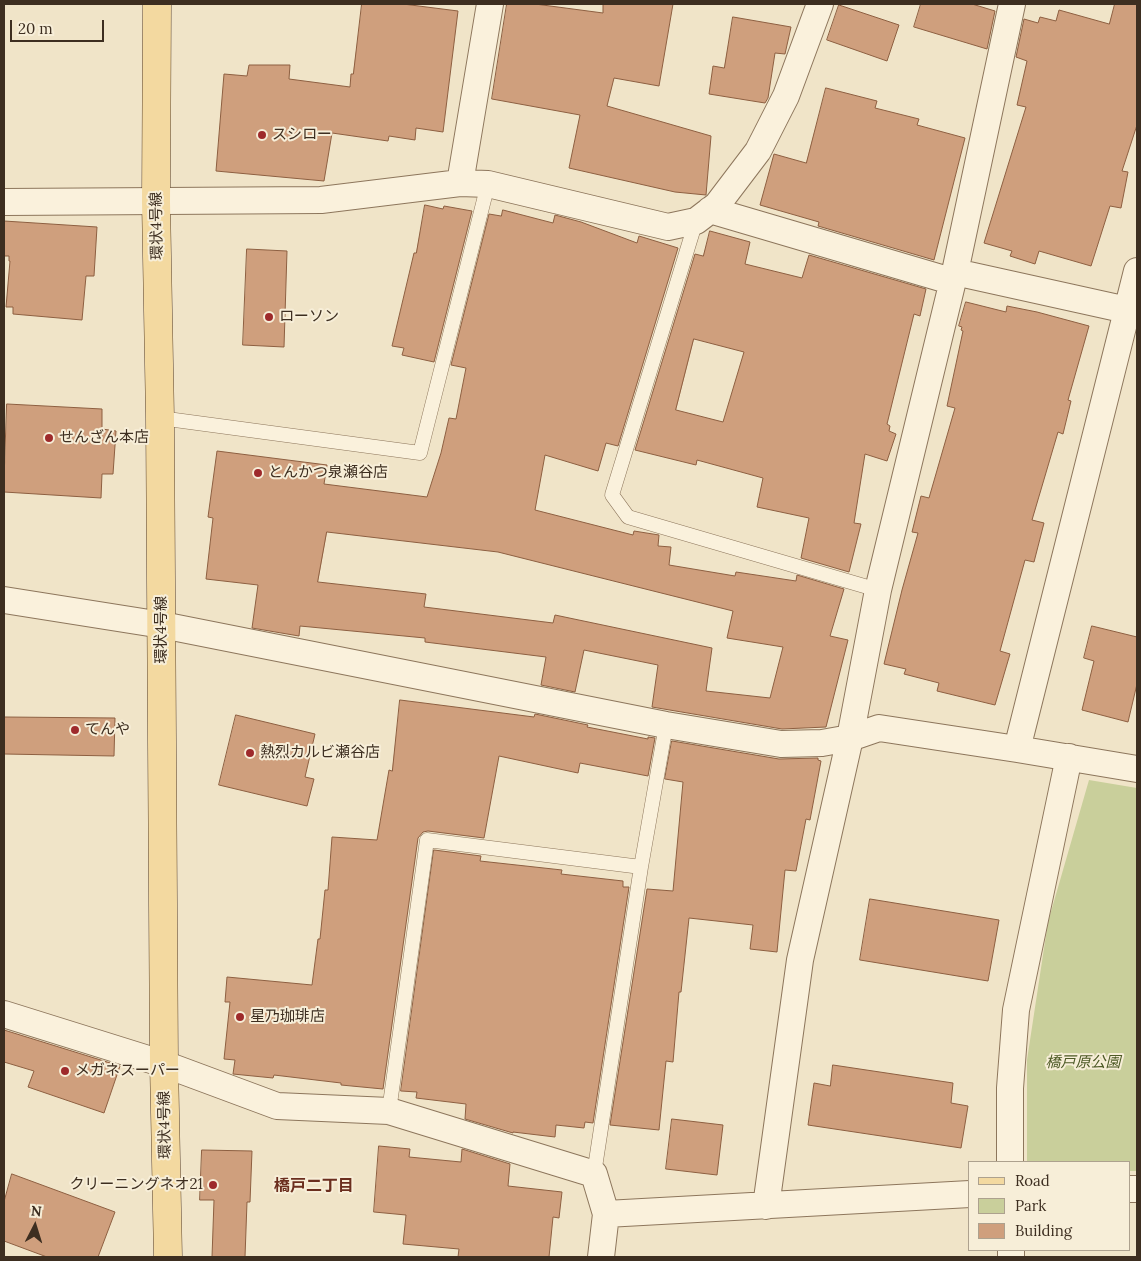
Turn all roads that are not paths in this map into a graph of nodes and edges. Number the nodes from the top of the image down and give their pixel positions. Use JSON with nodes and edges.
{"nodes":[{"id":1,"x":156,"y":4,"type":"edge"},
{"id":2,"x":490,"y":4,"type":"edge"},
{"id":3,"x":820,"y":4,"type":"edge"},
{"id":4,"x":1012,"y":4,"type":"edge"},
{"id":5,"x":460,"y":183,"type":"junction"},
{"id":6,"x":488,"y":184,"type":"junction"},
{"id":7,"x":4,"y":202,"type":"edge"},
{"id":8,"x":156,"y":202,"type":"junction"},
{"id":9,"x":703,"y":216,"type":"junction"},
{"id":10,"x":1137,"y":271,"type":"edge"},
{"id":11,"x":953,"y":277,"type":"junction"},
{"id":12,"x":1127,"y":310,"type":"junction"},
{"id":13,"x":160,"y":418,"type":"junction"},
{"id":14,"x":878,"y":590,"type":"junction"},
{"id":15,"x":4,"y":600,"type":"edge"},
{"id":16,"x":162,"y":626,"type":"junction"},
{"id":17,"x":666,"y":725,"type":"junction"},
{"id":18,"x":850,"y":738,"type":"junction"},
{"id":19,"x":1017,"y":749,"type":"junction"},
{"id":20,"x":1069,"y":757,"type":"junction"},
{"id":21,"x":1137,"y":769,"type":"edge"},
{"id":22,"x":641,"y":867,"type":"junction"},
{"id":23,"x":4,"y":1014,"type":"edge"},
{"id":24,"x":164,"y":1064,"type":"junction"},
{"id":25,"x":388,"y":1112,"type":"junction"},
{"id":26,"x":1010,"y":1161,"type":"edge"},
{"id":27,"x":594,"y":1174,"type":"junction"},
{"id":28,"x":968,"y":1194,"type":"edge"},
{"id":29,"x":766,"y":1206,"type":"junction"},
{"id":30,"x":606,"y":1214,"type":"junction"},
{"id":31,"x":168,"y":1257,"type":"edge"},
{"id":32,"x":601,"y":1257,"type":"edge"}],
"edges":[{"from":1,"to":8,"type":"main road","name":"環状4号線"},
{"from":2,"to":5,"type":"street"},
{"from":3,"to":9,"type":"street"},
{"from":4,"to":11,"type":"street"},
{"from":5,"to":6,"type":"street"},
{"from":5,"to":8,"type":"street"},
{"from":6,"to":9,"type":"street"},
{"from":6,"to":13,"type":"lane"},
{"from":7,"to":8,"type":"street"},
{"from":8,"to":13,"type":"main road","name":"環状4号線"},
{"from":9,"to":11,"type":"street"},
{"from":9,"to":14,"type":"lane"},
{"from":10,"to":12,"type":"street"},
{"from":11,"to":12,"type":"street"},
{"from":11,"to":14,"type":"street"},
{"from":12,"to":19,"type":"street"},
{"from":13,"to":16,"type":"main road","name":"環状4号線"},
{"from":14,"to":18,"type":"street"},
{"from":15,"to":16,"type":"street"},
{"from":16,"to":17,"type":"street"},
{"from":16,"to":24,"type":"main road","name":"環状4号線"},
{"from":17,"to":18,"type":"street"},
{"from":17,"to":22,"type":"lane"},
{"from":18,"to":19,"type":"street"},
{"from":18,"to":29,"type":"street"},
{"from":19,"to":20,"type":"street"},
{"from":20,"to":21,"type":"street"},
{"from":20,"to":26,"type":"street"},
{"from":22,"to":25,"type":"lane"},
{"from":22,"to":27,"type":"lane"},
{"from":23,"to":24,"type":"street"},
{"from":24,"to":25,"type":"street"},
{"from":24,"to":31,"type":"main road","name":"環状4号線"},
{"from":25,"to":27,"type":"street"},
{"from":27,"to":30,"type":"street"},
{"from":28,"to":29,"type":"street"},
{"from":29,"to":30,"type":"street"},
{"from":30,"to":32,"type":"street"}]}
